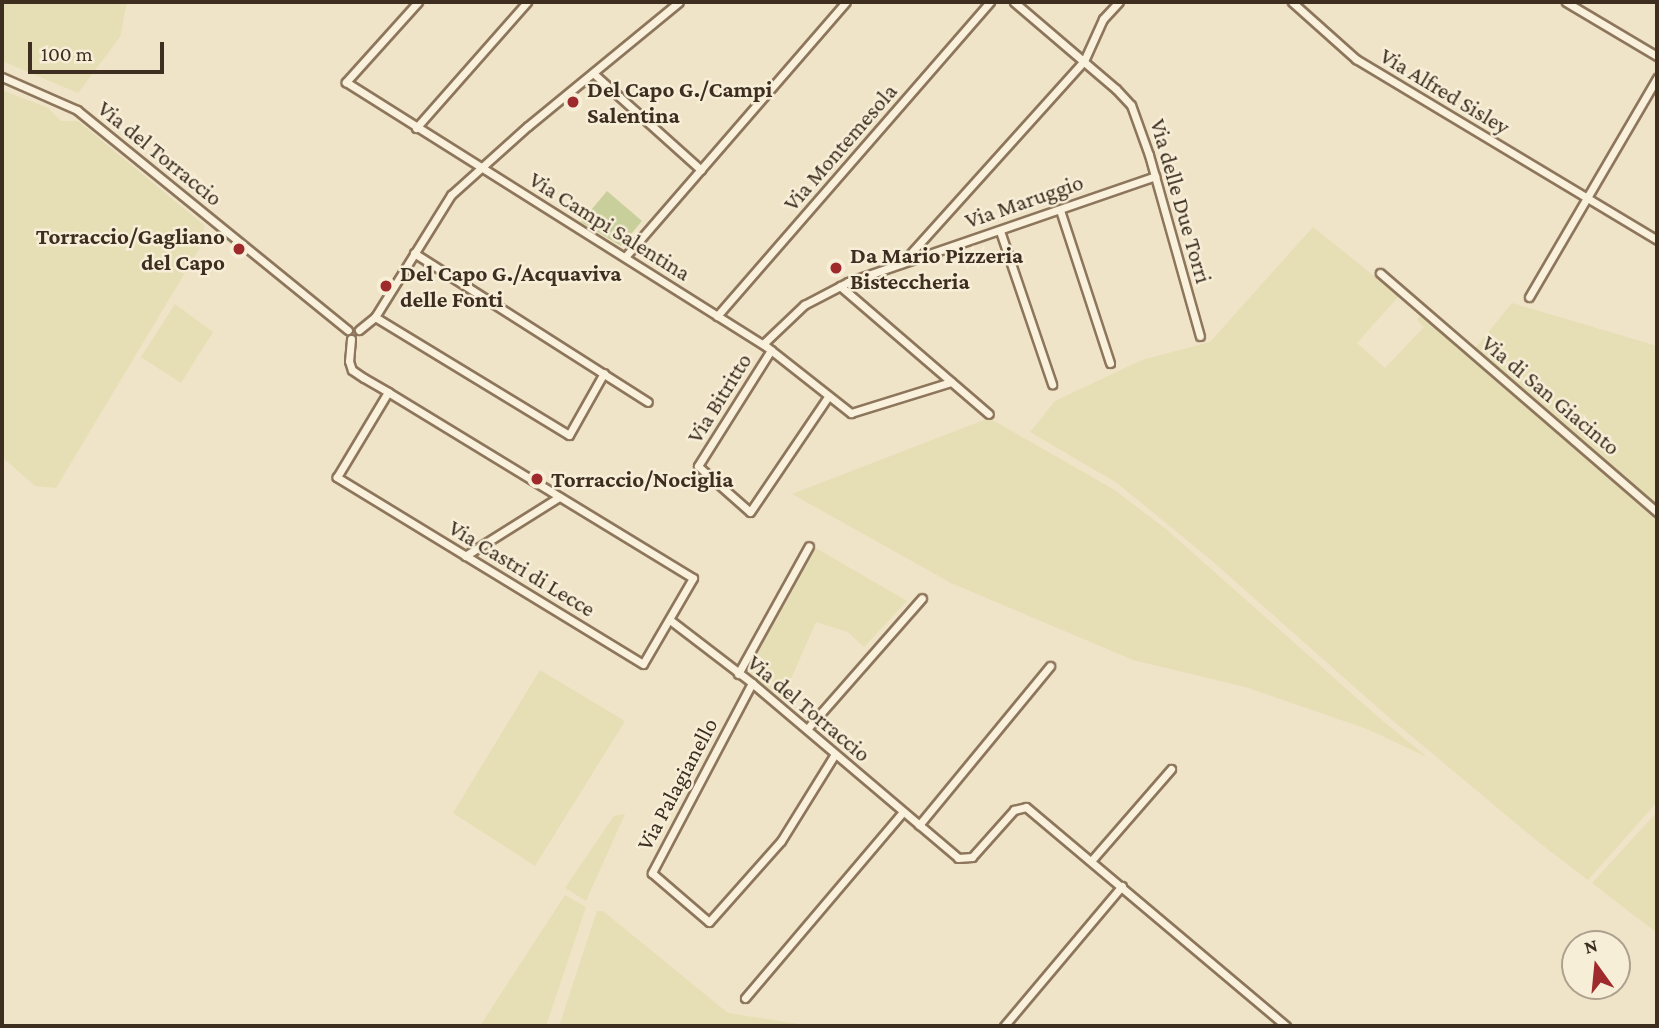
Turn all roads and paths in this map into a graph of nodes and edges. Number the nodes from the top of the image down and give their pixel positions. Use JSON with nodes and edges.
{"nodes":[{"id":1,"x":418,"y":2,"type":"edge"},
{"id":2,"x":527,"y":2,"type":"edge"},
{"id":3,"x":679,"y":2,"type":"edge"},
{"id":4,"x":846,"y":2,"type":"edge"},
{"id":5,"x":990,"y":2,"type":"edge"},
{"id":6,"x":1014,"y":2,"type":"edge"},
{"id":7,"x":1119,"y":2,"type":"edge"},
{"id":8,"x":1292,"y":2,"type":"edge"},
{"id":9,"x":1570,"y":3,"type":"edge"},
{"id":10,"x":1657,"y":56,"type":"edge"},
{"id":11,"x":1084,"y":61,"type":"junction"},
{"id":12,"x":593,"y":72,"type":"junction"},
{"id":13,"x":2,"y":77,"type":"edge"},
{"id":14,"x":1657,"y":78,"type":"edge"},
{"id":15,"x":416,"y":128,"type":"junction"},
{"id":16,"x":482,"y":167,"type":"junction"},
{"id":17,"x":701,"y":170,"type":"junction"},
{"id":18,"x":1155,"y":176,"type":"junction"},
{"id":19,"x":1587,"y":200,"type":"junction"},
{"id":20,"x":1060,"y":210,"type":"junction"},
{"id":21,"x":1000,"y":231,"type":"junction"},
{"id":22,"x":1657,"y":240,"type":"edge"},
{"id":23,"x":414,"y":253,"type":"junction"},
{"id":24,"x":625,"y":257,"type":"junction"},
{"id":25,"x":902,"y":264,"type":"junction"},
{"id":26,"x":1380,"y":273,"type":"dead end"},
{"id":27,"x":840,"y":286,"type":"junction"},
{"id":28,"x":1530,"y":297,"type":"dead end"},
{"id":29,"x":717,"y":316,"type":"junction"},
{"id":30,"x":375,"y":317,"type":"junction"},
{"id":31,"x":348,"y":330,"type":"junction"},
{"id":32,"x":359,"y":330,"type":"junction"},
{"id":33,"x":1200,"y":336,"type":"dead end"},
{"id":34,"x":351,"y":339,"type":"junction"},
{"id":35,"x":763,"y":344,"type":"junction"},
{"id":36,"x":771,"y":350,"type":"junction"},
{"id":37,"x":1110,"y":363,"type":"dead end"},
{"id":38,"x":604,"y":373,"type":"junction"},
{"id":39,"x":951,"y":382,"type":"junction"},
{"id":40,"x":1052,"y":384,"type":"dead end"},
{"id":41,"x":388,"y":392,"type":"junction"},
{"id":42,"x":828,"y":397,"type":"junction"},
{"id":43,"x":648,"y":402,"type":"dead end"},
{"id":44,"x":989,"y":414,"type":"dead end"},
{"id":45,"x":559,"y":497,"type":"junction"},
{"id":46,"x":1657,"y":512,"type":"edge"},
{"id":47,"x":809,"y":546,"type":"dead end"},
{"id":48,"x":465,"y":556,"type":"junction"},
{"id":49,"x":922,"y":598,"type":"dead end"},
{"id":50,"x":670,"y":620,"type":"junction"},
{"id":51,"x":1050,"y":666,"type":"dead end"},
{"id":52,"x":738,"y":674,"type":"junction"},
{"id":53,"x":752,"y":683,"type":"junction"},
{"id":54,"x":807,"y":729,"type":"junction"},
{"id":55,"x":835,"y":754,"type":"junction"},
{"id":56,"x":1171,"y":769,"type":"dead end"},
{"id":57,"x":903,"y":812,"type":"junction"},
{"id":58,"x":919,"y":825,"type":"junction"},
{"id":59,"x":1091,"y":861,"type":"junction"},
{"id":60,"x":1122,"y":886,"type":"junction"},
{"id":61,"x":746,"y":998,"type":"dead end"},
{"id":62,"x":1004,"y":1026,"type":"edge"},
{"id":63,"x":1286,"y":1026,"type":"edge"}],
"edges":[{"from":1,"to":15,"type":"street","name":"Via Campi Salentina"},
{"from":2,"to":15,"type":"street"},
{"from":3,"to":12,"type":"street"},
{"from":4,"to":17,"type":"street"},
{"from":5,"to":29,"type":"street","name":"Via Montemesola"},
{"from":6,"to":11,"type":"street","name":"Via delle Due Torri"},
{"from":7,"to":11,"type":"street"},
{"from":8,"to":19,"type":"street","name":"Via Alfred Sisley"},
{"from":9,"to":10,"type":"street"},
{"from":11,"to":18,"type":"street","name":"Via delle Due Torri"},
{"from":11,"to":25,"type":"street"},
{"from":12,"to":16,"type":"street"},
{"from":12,"to":17,"type":"street"},
{"from":13,"to":31,"type":"street","name":"Via del Torraccio"},
{"from":14,"to":19,"type":"street"},
{"from":15,"to":16,"type":"street","name":"Via Campi Salentina"},
{"from":16,"to":23,"type":"street"},
{"from":16,"to":24,"type":"street","name":"Via Campi Salentina"},
{"from":17,"to":24,"type":"street"},
{"from":18,"to":20,"type":"street","name":"Via Maruggio"},
{"from":18,"to":33,"type":"street","name":"Via delle Due Torri"},
{"from":19,"to":22,"type":"street","name":"Via Alfred Sisley"},
{"from":19,"to":28,"type":"street"},
{"from":20,"to":21,"type":"street","name":"Via Maruggio"},
{"from":20,"to":37,"type":"street"},
{"from":21,"to":25,"type":"street","name":"Via Maruggio"},
{"from":21,"to":40,"type":"street"},
{"from":23,"to":30,"type":"street"},
{"from":23,"to":38,"type":"street"},
{"from":24,"to":29,"type":"street","name":"Via Campi Salentina"},
{"from":25,"to":27,"type":"street","name":"Via Maruggio"},
{"from":26,"to":46,"type":"street","name":"Via di San Giacinto"},
{"from":27,"to":35,"type":"street","name":"Via Maruggio"},
{"from":27,"to":39,"type":"street"},
{"from":29,"to":35,"type":"street","name":"Via Campi Salentina"},
{"from":30,"to":32,"type":"street"},
{"from":30,"to":38,"type":"street"},
{"from":31,"to":32,"type":"street"},
{"from":31,"to":34,"type":"street"},
{"from":32,"to":34,"type":"street"},
{"from":34,"to":41,"type":"street"},
{"from":35,"to":36,"type":"street","name":"Via Campi Salentina"},
{"from":36,"to":42,"type":"street","name":"Via Campi Salentina"},
{"from":36,"to":42,"type":"street","name":"Via Bitritto"},
{"from":38,"to":43,"type":"street"},
{"from":39,"to":42,"type":"street","name":"Via Campi Salentina"},
{"from":39,"to":44,"type":"street"},
{"from":41,"to":45,"type":"street"},
{"from":41,"to":48,"type":"street","name":"Via Castri di Lecce"},
{"from":45,"to":48,"type":"street"},
{"from":45,"to":50,"type":"street"},
{"from":47,"to":52,"type":"street"},
{"from":48,"to":50,"type":"street","name":"Via Castri di Lecce"},
{"from":49,"to":54,"type":"street"},
{"from":50,"to":52,"type":"street","name":"Via del Torraccio"},
{"from":51,"to":58,"type":"street"},
{"from":52,"to":53,"type":"street","name":"Via del Torraccio"},
{"from":53,"to":54,"type":"street","name":"Via del Torraccio"},
{"from":53,"to":55,"type":"street","name":"Via Palagianello"},
{"from":54,"to":55,"type":"street","name":"Via del Torraccio"},
{"from":55,"to":57,"type":"street","name":"Via del Torraccio"},
{"from":56,"to":59,"type":"street"},
{"from":57,"to":58,"type":"street","name":"Via del Torraccio"},
{"from":57,"to":61,"type":"street"},
{"from":58,"to":59,"type":"street","name":"Via del Torraccio"},
{"from":59,"to":60,"type":"street","name":"Via del Torraccio"},
{"from":60,"to":62,"type":"street"},
{"from":60,"to":63,"type":"street","name":"Via del Torraccio"}]}
